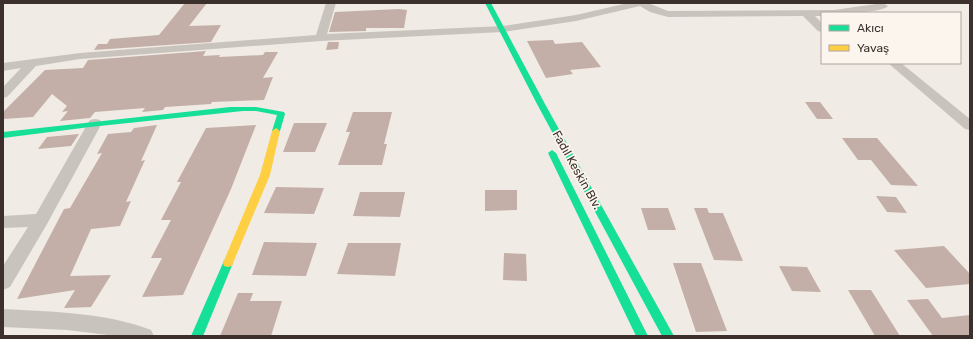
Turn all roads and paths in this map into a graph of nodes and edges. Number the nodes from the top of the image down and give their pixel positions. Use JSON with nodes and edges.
{"nodes":[{"id":1,"x":331,"y":3,"type":"edge"},
{"id":2,"x":479,"y":3,"type":"edge"},
{"id":3,"x":488,"y":3,"type":"edge"},
{"id":4,"x":641,"y":3,"type":"edge"},
{"id":5,"x":883,"y":6,"type":"dead end"},
{"id":6,"x":841,"y":12,"type":"edge"},
{"id":7,"x":806,"y":13,"type":"junction"},
{"id":8,"x":821,"y":13,"type":"edge"},
{"id":9,"x":821,"y":28,"type":"edge"},
{"id":10,"x":503,"y":29,"type":"junction"},
{"id":11,"x":492,"y":30,"type":"junction"},
{"id":12,"x":321,"y":38,"type":"junction"},
{"id":13,"x":503,"y":51,"type":"dead end"},
{"id":14,"x":31,"y":64,"type":"junction"},
{"id":15,"x":895,"y":64,"type":"edge"},
{"id":16,"x":3,"y":67,"type":"edge"},
{"id":17,"x":3,"y":94,"type":"edge"},
{"id":18,"x":95,"y":123,"type":"junction"},
{"id":19,"x":970,"y":126,"type":"edge"},
{"id":20,"x":3,"y":135,"type":"edge"},
{"id":21,"x":548,"y":144,"type":"dead end"},
{"id":22,"x":41,"y":220,"type":"junction"},
{"id":23,"x":3,"y":222,"type":"edge"},
{"id":24,"x":3,"y":282,"type":"edge"},
{"id":25,"x":3,"y":318,"type":"edge"},
{"id":26,"x":112,"y":331,"type":"edge"},
{"id":27,"x":144,"y":336,"type":"edge"},
{"id":28,"x":197,"y":336,"type":"edge"},
{"id":29,"x":642,"y":336,"type":"edge"},
{"id":30,"x":668,"y":336,"type":"edge"}],
"edges":[{"from":1,"to":12,"type":"street"},
{"from":2,"to":11,"type":"street"},
{"from":3,"to":10,"type":"street","name":"Fadıl Keskin Blv."},
{"from":4,"to":7,"type":"street"},
{"from":4,"to":10,"type":"street"},
{"from":5,"to":6,"type":"street"},
{"from":7,"to":8,"type":"street"},
{"from":7,"to":9,"type":"street"},
{"from":10,"to":11,"type":"street"},
{"from":10,"to":30,"type":"street","name":"Fadıl Keskin Blv."},
{"from":11,"to":12,"type":"street"},
{"from":11,"to":13,"type":"street"},
{"from":12,"to":14,"type":"street"},
{"from":14,"to":16,"type":"street"},
{"from":14,"to":17,"type":"street"},
{"from":15,"to":19,"type":"street"},
{"from":18,"to":20,"type":"street"},
{"from":18,"to":22,"type":"street"},
{"from":18,"to":28,"type":"street"},
{"from":21,"to":29,"type":"street","name":"Fadıl Keskin Blv."},
{"from":22,"to":23,"type":"street"},
{"from":22,"to":24,"type":"street"},
{"from":25,"to":26,"type":"street"},
{"from":26,"to":27,"type":"street"}]}
